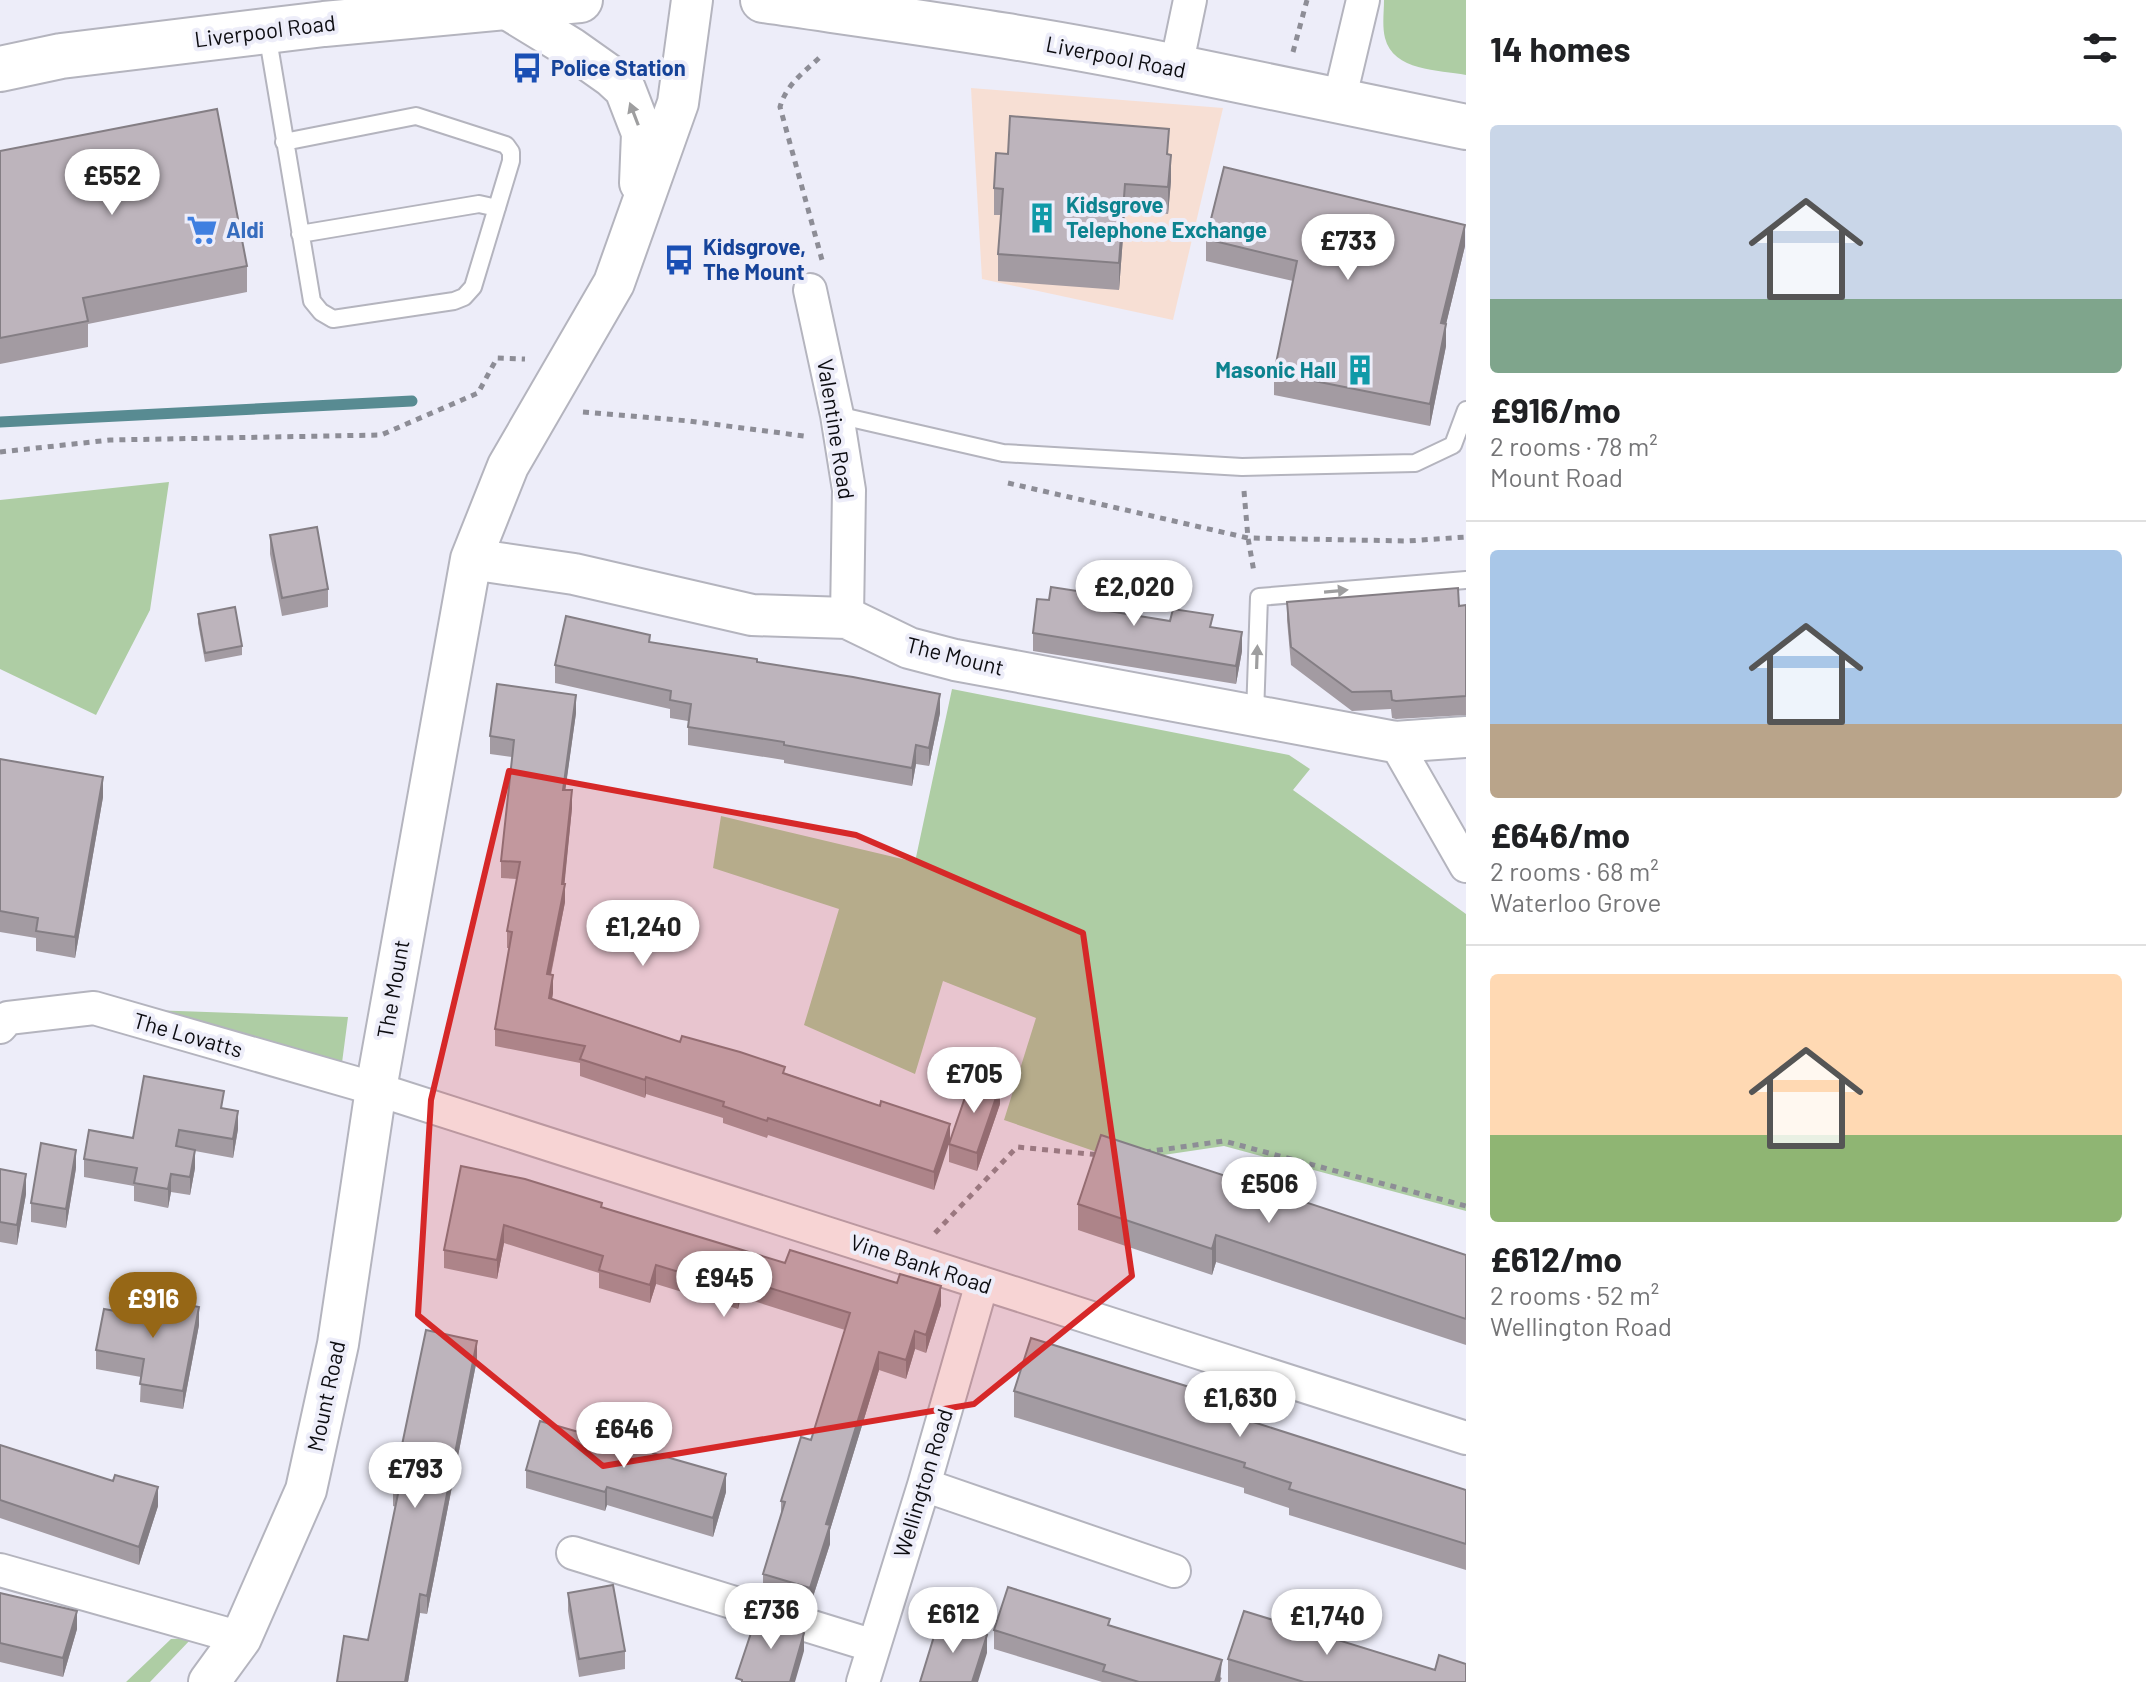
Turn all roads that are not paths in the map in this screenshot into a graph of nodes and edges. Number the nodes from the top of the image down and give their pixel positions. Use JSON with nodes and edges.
{"nodes":[{"id":1,"x":580,"y":0,"type":"edge"},
{"id":2,"x":692,"y":0,"type":"edge"},
{"id":3,"x":763,"y":0,"type":"edge"},
{"id":4,"x":1190,"y":0,"type":"edge"},
{"id":5,"x":1363,"y":0,"type":"edge"},
{"id":6,"x":504,"y":7,"type":"junction"},
{"id":7,"x":384,"y":9,"type":"edge"},
{"id":8,"x":266,"y":31,"type":"junction"},
{"id":9,"x":1176,"y":67,"type":"junction"},
{"id":10,"x":0,"y":69,"type":"edge"},
{"id":11,"x":1339,"y":101,"type":"junction"},
{"id":12,"x":1466,"y":127,"type":"edge"},
{"id":13,"x":284,"y":142,"type":"junction"},
{"id":14,"x":497,"y":208,"type":"junction"},
{"id":15,"x":638,"y":219,"type":"junction"},
{"id":16,"x":300,"y":234,"type":"junction"},
{"id":17,"x":810,"y":290,"type":"road end"},
{"id":18,"x":1466,"y":410,"type":"edge"},
{"id":19,"x":839,"y":428,"type":"junction"},
{"id":20,"x":1460,"y":446,"type":"edge"},
{"id":21,"x":471,"y":559,"type":"junction"},
{"id":22,"x":1466,"y":580,"type":"edge"},
{"id":23,"x":847,"y":618,"type":"junction"},
{"id":24,"x":1255,"y":716,"type":"junction"},
{"id":25,"x":1466,"y":737,"type":"edge"},
{"id":26,"x":1395,"y":742,"type":"junction"},
{"id":27,"x":1466,"y":866,"type":"edge"},
{"id":28,"x":0,"y":1027,"type":"edge"},
{"id":29,"x":376,"y":1089,"type":"junction"},
{"id":30,"x":982,"y":1283,"type":"junction"},
{"id":31,"x":1466,"y":1438,"type":"edge"},
{"id":32,"x":924,"y":1485,"type":"junction"},
{"id":33,"x":573,"y":1553,"type":"dead end"},
{"id":34,"x":0,"y":1570,"type":"edge"},
{"id":35,"x":1174,"y":1571,"type":"dead end"},
{"id":36,"x":241,"y":1638,"type":"junction"},
{"id":37,"x":874,"y":1646,"type":"junction"},
{"id":38,"x":209,"y":1682,"type":"edge"},
{"id":39,"x":863,"y":1682,"type":"edge"}],
"edges":[{"from":1,"to":6,"type":"main road","name":"Liverpool Road"},
{"from":2,"to":15,"type":"street","name":"The Mount"},
{"from":3,"to":9,"type":"main road","name":"Liverpool Road"},
{"from":4,"to":9,"type":"street"},
{"from":5,"to":11,"type":"street"},
{"from":6,"to":7,"type":"main road","name":"Liverpool Road"},
{"from":15,"to":6,"type":"street","one_way":true},
{"from":7,"to":8,"type":"main road","name":"Liverpool Road"},
{"from":8,"to":10,"type":"main road","name":"Liverpool Road"},
{"from":8,"to":13,"type":"lane"},
{"from":9,"to":11,"type":"main road","name":"Liverpool Road"},
{"from":11,"to":12,"type":"main road","name":"Liverpool Road"},
{"from":13,"to":14,"type":"lane"},
{"from":13,"to":16,"type":"lane"},
{"from":14,"to":16,"type":"lane"},
{"from":14,"to":16,"type":"lane"},
{"from":15,"to":21,"type":"street","name":"The Mount"},
{"from":17,"to":19,"type":"street","name":"Valentine Road"},
{"from":18,"to":20,"type":"lane"},
{"from":19,"to":20,"type":"lane"},
{"from":19,"to":23,"type":"street","name":"Valentine Road"},
{"from":21,"to":23,"type":"street","name":"The Mount"},
{"from":21,"to":29,"type":"street","name":"The Mount"},
{"from":24,"to":22,"type":"lane","one_way":true},
{"from":23,"to":24,"type":"street","name":"The Mount"},
{"from":24,"to":26,"type":"street","name":"The Mount"},
{"from":25,"to":26,"type":"street","name":"The Mount"},
{"from":26,"to":27,"type":"street"},
{"from":28,"to":29,"type":"street","name":"The Lovatts"},
{"from":29,"to":30,"type":"street","name":"Vine Bank Road"},
{"from":29,"to":36,"type":"street","name":"Mount Road"},
{"from":30,"to":31,"type":"street","name":"Vine Bank Road"},
{"from":30,"to":32,"type":"street","name":"Wellington Road"},
{"from":32,"to":35,"type":"street"},
{"from":32,"to":37,"type":"street","name":"Wellington Road"},
{"from":33,"to":37,"type":"street"},
{"from":34,"to":36,"type":"street"},
{"from":36,"to":38,"type":"street","name":"Mount Road"},
{"from":37,"to":39,"type":"street","name":"Wellington Road"}]}
